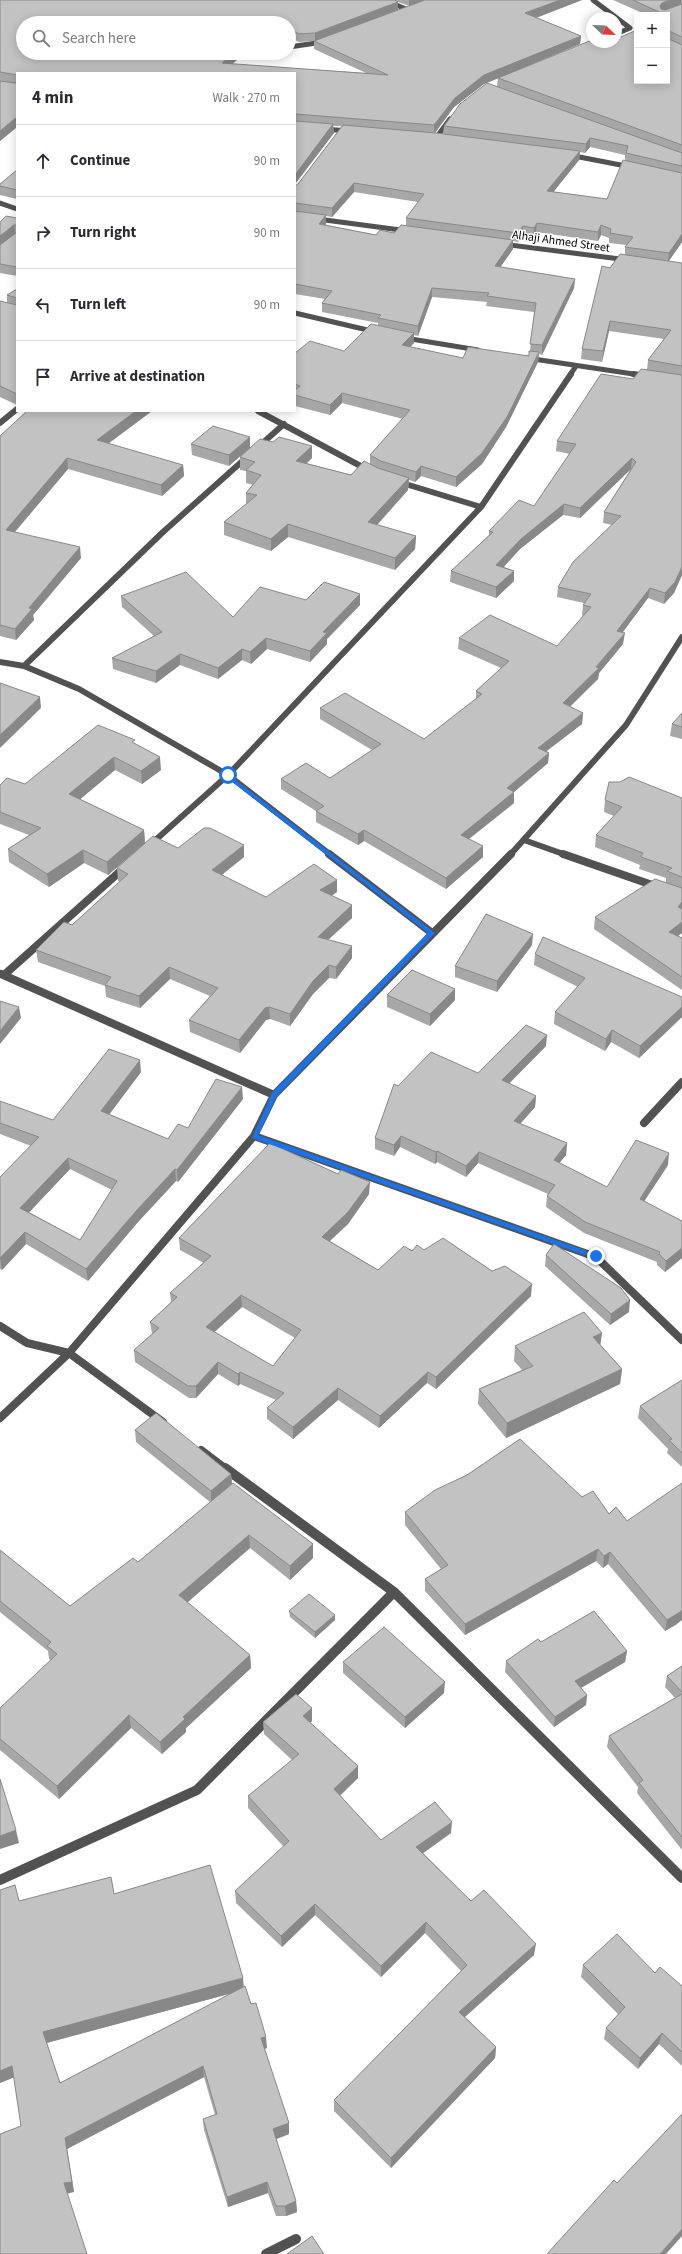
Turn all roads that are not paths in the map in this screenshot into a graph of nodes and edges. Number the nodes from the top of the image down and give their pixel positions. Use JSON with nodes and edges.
{"nodes":[{"id":1,"x":385,"y":0,"type":"edge"},
{"id":2,"x":593,"y":0,"type":"edge"},
{"id":3,"x":415,"y":7,"type":"edge"},
{"id":4,"x":408,"y":10,"type":"junction"},
{"id":5,"x":401,"y":12,"type":"edge"},
{"id":6,"x":634,"y":26,"type":"edge"},
{"id":7,"x":630,"y":28,"type":"junction"},
{"id":8,"x":634,"y":30,"type":"edge"},
{"id":9,"x":622,"y":31,"type":"edge"},
{"id":10,"x":329,"y":40,"type":"edge"},
{"id":11,"x":296,"y":46,"type":"edge"},
{"id":12,"x":453,"y":116,"type":"edge"},
{"id":13,"x":318,"y":128,"type":"edge"},
{"id":14,"x":341,"y":130,"type":"junction"},
{"id":15,"x":357,"y":131,"type":"edge"},
{"id":16,"x":336,"y":136,"type":"edge"},
{"id":17,"x":428,"y":137,"type":"edge"},
{"id":18,"x":436,"y":138,"type":"junction"},
{"id":19,"x":444,"y":139,"type":"edge"},
{"id":20,"x":562,"y":154,"type":"edge"},
{"id":21,"x":638,"y":169,"type":"edge"},
{"id":22,"x":0,"y":203,"type":"edge"},
{"id":23,"x":16,"y":209,"type":"edge"},
{"id":24,"x":296,"y":216,"type":"edge"},
{"id":25,"x":414,"y":232,"type":"edge"},
{"id":26,"x":492,"y":242,"type":"edge"},
{"id":27,"x":635,"y":261,"type":"edge"},
{"id":28,"x":296,"y":313,"type":"edge"},
{"id":29,"x":380,"y":333,"type":"edge"},
{"id":30,"x":395,"y":336,"type":"edge"},
{"id":31,"x":482,"y":350,"type":"edge"},
{"id":32,"x":521,"y":357,"type":"edge"},
{"id":33,"x":576,"y":366,"type":"junction"},
{"id":34,"x":652,"y":377,"type":"edge"},
{"id":35,"x":16,"y":410,"type":"edge"},
{"id":36,"x":260,"y":412,"type":"edge"},
{"id":37,"x":0,"y":423,"type":"edge"},
{"id":38,"x":284,"y":424,"type":"junction"},
{"id":39,"x":372,"y":472,"type":"edge"},
{"id":40,"x":393,"y":480,"type":"edge"},
{"id":41,"x":481,"y":507,"type":"junction"},
{"id":42,"x":682,"y":637,"type":"edge"},
{"id":43,"x":0,"y":662,"type":"edge"},
{"id":44,"x":24,"y":666,"type":"junction"},
{"id":45,"x":228,"y":775,"type":"junction"},
{"id":46,"x":524,"y":840,"type":"junction"},
{"id":47,"x":146,"y":849,"type":"edge"},
{"id":48,"x":134,"y":859,"type":"edge"},
{"id":49,"x":667,"y":890,"type":"edge"},
{"id":50,"x":432,"y":933,"type":"junction"},
{"id":51,"x":2,"y":974,"type":"edge"},
{"id":52,"x":682,"y":1082,"type":"edge"},
{"id":53,"x":274,"y":1095,"type":"junction"},
{"id":54,"x":644,"y":1123,"type":"dead end"},
{"id":55,"x":254,"y":1136,"type":"junction"},
{"id":56,"x":0,"y":1326,"type":"edge"},
{"id":57,"x":682,"y":1340,"type":"edge"},
{"id":58,"x":69,"y":1353,"type":"junction"},
{"id":59,"x":0,"y":1418,"type":"edge"},
{"id":60,"x":171,"y":1428,"type":"edge"},
{"id":61,"x":190,"y":1442,"type":"edge"},
{"id":62,"x":394,"y":1592,"type":"junction"},
{"id":63,"x":682,"y":1878,"type":"edge"},
{"id":64,"x":0,"y":1880,"type":"edge"},
{"id":65,"x":296,"y":2239,"type":"dead end"},
{"id":66,"x":266,"y":2254,"type":"edge"}],
"edges":[{"from":1,"to":4,"type":"street"},
{"from":2,"to":7,"type":"street"},
{"from":3,"to":4,"type":"street"},
{"from":4,"to":5,"type":"street"},
{"from":6,"to":7,"type":"street"},
{"from":7,"to":8,"type":"street"},
{"from":7,"to":9,"type":"street"},
{"from":10,"to":11,"type":"street"},
{"from":12,"to":18,"type":"street"},
{"from":13,"to":14,"type":"street"},
{"from":14,"to":15,"type":"street"},
{"from":14,"to":16,"type":"street"},
{"from":17,"to":18,"type":"street"},
{"from":18,"to":19,"type":"street"},
{"from":20,"to":21,"type":"street"},
{"from":22,"to":23,"type":"street"},
{"from":24,"to":25,"type":"street"},
{"from":26,"to":27,"type":"street","name":"Alhaji Ahmed Street"},
{"from":28,"to":29,"type":"street"},
{"from":30,"to":31,"type":"street"},
{"from":32,"to":33,"type":"street"},
{"from":33,"to":34,"type":"street"},
{"from":33,"to":41,"type":"street"},
{"from":35,"to":37,"type":"street"},
{"from":36,"to":38,"type":"street"},
{"from":38,"to":39,"type":"street"},
{"from":38,"to":44,"type":"street"},
{"from":40,"to":41,"type":"street"},
{"from":41,"to":45,"type":"street"},
{"from":42,"to":46,"type":"street"},
{"from":43,"to":44,"type":"street"},
{"from":44,"to":45,"type":"street"},
{"from":45,"to":47,"type":"street"},
{"from":45,"to":50,"type":"street"},
{"from":46,"to":49,"type":"street"},
{"from":46,"to":50,"type":"street"},
{"from":48,"to":51,"type":"street"},
{"from":50,"to":53,"type":"street"},
{"from":51,"to":53,"type":"street"},
{"from":52,"to":54,"type":"street"},
{"from":53,"to":55,"type":"street"},
{"from":55,"to":57,"type":"street"},
{"from":55,"to":58,"type":"street"},
{"from":56,"to":58,"type":"street"},
{"from":58,"to":59,"type":"street"},
{"from":58,"to":60,"type":"street"},
{"from":61,"to":62,"type":"street"},
{"from":62,"to":63,"type":"street"},
{"from":62,"to":64,"type":"street"},
{"from":65,"to":66,"type":"street"}]}
